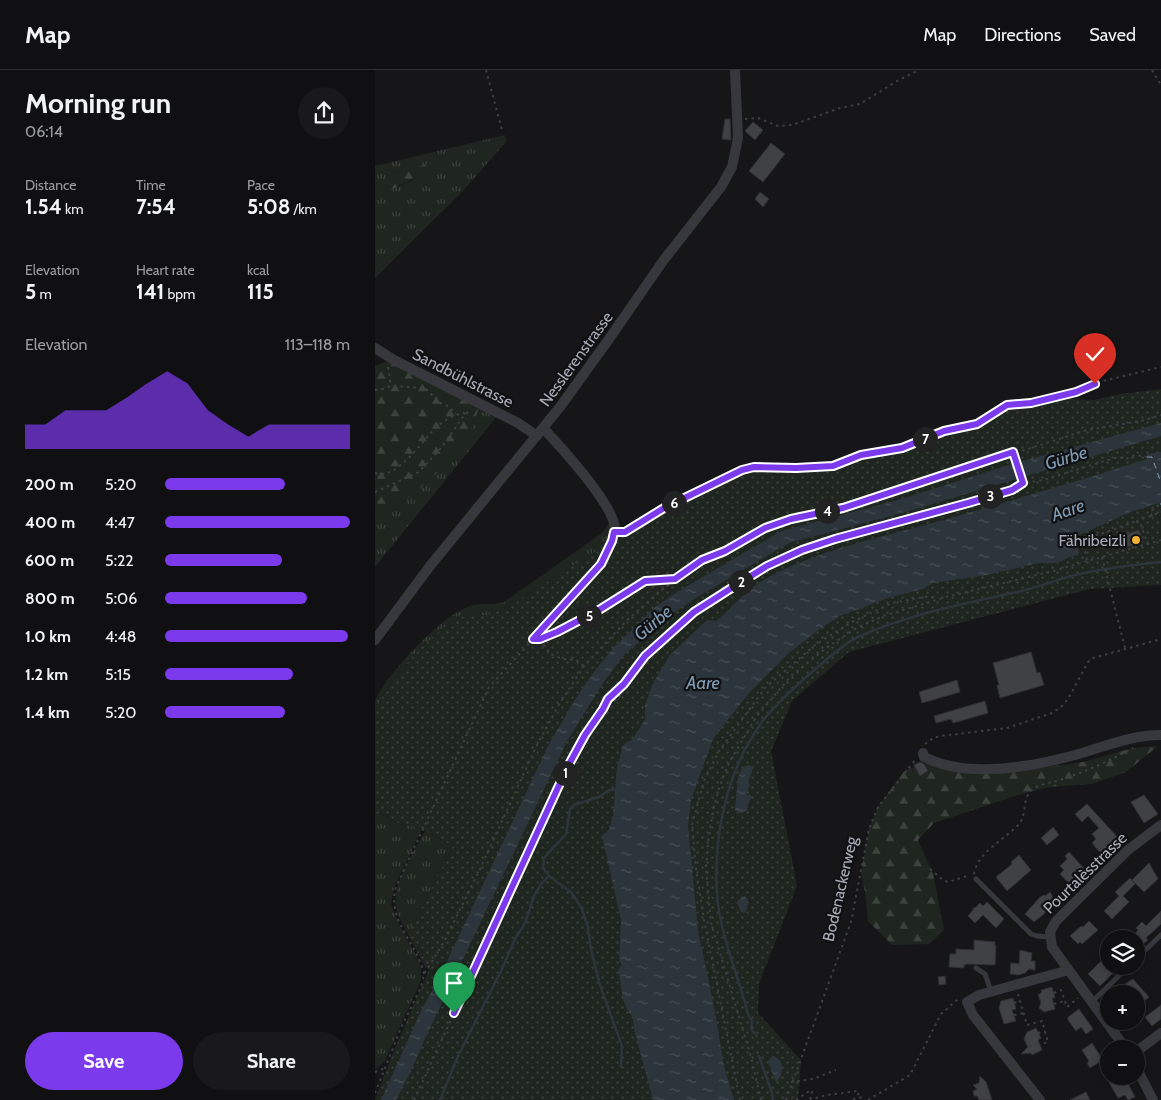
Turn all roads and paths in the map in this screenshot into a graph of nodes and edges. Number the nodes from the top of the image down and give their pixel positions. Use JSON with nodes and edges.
{"nodes":[{"id":1,"x":486,"y":70,"type":"edge"},
{"id":2,"x":735,"y":70,"type":"edge"},
{"id":3,"x":919,"y":70,"type":"edge"},
{"id":4,"x":1153,"y":70,"type":"edge"},
{"id":5,"x":1159,"y":79,"type":"edge"},
{"id":6,"x":1161,"y":85,"type":"edge"},
{"id":7,"x":738,"y":119,"type":"junction"},
{"id":8,"x":502,"y":130,"type":"dead end"},
{"id":9,"x":379,"y":352,"type":"edge"},
{"id":10,"x":1161,"y":366,"type":"edge"},
{"id":11,"x":391,"y":386,"type":"junction"},
{"id":12,"x":375,"y":390,"type":"edge"},
{"id":13,"x":482,"y":404,"type":"junction"},
{"id":14,"x":467,"y":413,"type":"junction"},
{"id":15,"x":457,"y":414,"type":"junction"},
{"id":16,"x":1161,"y":415,"type":"edge"},
{"id":17,"x":540,"y":432,"type":"junction"},
{"id":18,"x":1014,"y":454,"type":"junction"},
{"id":19,"x":1147,"y":457,"type":"dead end"},
{"id":20,"x":375,"y":473,"type":"edge"},
{"id":21,"x":1023,"y":482,"type":"junction"},
{"id":22,"x":375,"y":492,"type":"edge"},
{"id":23,"x":1161,"y":504,"type":"edge"},
{"id":24,"x":1161,"y":512,"type":"edge"},
{"id":25,"x":1152,"y":516,"type":"junction"},
{"id":26,"x":1137,"y":521,"type":"junction"},
{"id":27,"x":614,"y":532,"type":"junction"},
{"id":28,"x":1161,"y":540,"type":"edge"},
{"id":29,"x":1148,"y":545,"type":"junction"},
{"id":30,"x":610,"y":546,"type":"joint"},
{"id":31,"x":1102,"y":557,"type":"junction"},
{"id":32,"x":1087,"y":561,"type":"junction"},
{"id":33,"x":675,"y":579,"type":"junction"},
{"id":34,"x":937,"y":599,"type":"junction"},
{"id":35,"x":533,"y":639,"type":"junction"},
{"id":36,"x":540,"y":639,"type":"junction"},
{"id":37,"x":1161,"y":639,"type":"edge"},
{"id":38,"x":375,"y":640,"type":"edge"},
{"id":39,"x":1125,"y":648,"type":"junction"},
{"id":40,"x":584,"y":666,"type":"junction"},
{"id":41,"x":624,"y":684,"type":"junction"},
{"id":42,"x":603,"y":709,"type":"junction"},
{"id":43,"x":1161,"y":735,"type":"edge"},
{"id":44,"x":1141,"y":744,"type":"dead end"},
{"id":45,"x":923,"y":753,"type":"junction"},
{"id":46,"x":1161,"y":825,"type":"edge"},
{"id":47,"x":931,"y":870,"type":"dead end"},
{"id":48,"x":975,"y":877,"type":"junction"},
{"id":49,"x":1161,"y":935,"type":"edge"},
{"id":50,"x":1049,"y":936,"type":"junction"},
{"id":51,"x":1145,"y":950,"type":"edge"},
{"id":52,"x":976,"y":968,"type":"dead end"},
{"id":53,"x":1069,"y":970,"type":"junction"},
{"id":54,"x":424,"y":974,"type":"junction"},
{"id":55,"x":1118,"y":975,"type":"edge"},
{"id":56,"x":1016,"y":986,"type":"junction"},
{"id":57,"x":991,"y":992,"type":"junction"},
{"id":58,"x":1054,"y":992,"type":"dead end"},
{"id":59,"x":1090,"y":997,"type":"junction"},
{"id":60,"x":963,"y":1000,"type":"junction"},
{"id":61,"x":1021,"y":1001,"type":"junction"},
{"id":62,"x":1064,"y":1001,"type":"junction"},
{"id":63,"x":1014,"y":1003,"type":"dead end"},
{"id":64,"x":1054,"y":1004,"type":"dead end"},
{"id":65,"x":1023,"y":1012,"type":"junction"},
{"id":66,"x":1014,"y":1015,"type":"dead end"},
{"id":67,"x":1045,"y":1031,"type":"junction"},
{"id":68,"x":1038,"y":1033,"type":"dead end"},
{"id":69,"x":1161,"y":1033,"type":"edge"},
{"id":70,"x":1120,"y":1040,"type":"edge"},
{"id":71,"x":1040,"y":1045,"type":"dead end"},
{"id":72,"x":1145,"y":1045,"type":"edge"},
{"id":73,"x":385,"y":1068,"type":"junction"},
{"id":74,"x":836,"y":1070,"type":"dead end"},
{"id":75,"x":375,"y":1072,"type":"edge"},
{"id":76,"x":791,"y":1082,"type":"junction"},
{"id":77,"x":1145,"y":1084,"type":"edge"},
{"id":78,"x":375,"y":1093,"type":"edge"},
{"id":79,"x":414,"y":1100,"type":"edge"},
{"id":80,"x":740,"y":1100,"type":"edge"},
{"id":81,"x":761,"y":1100,"type":"edge"},
{"id":82,"x":786,"y":1100,"type":"edge"},
{"id":83,"x":796,"y":1100,"type":"edge"},
{"id":84,"x":862,"y":1100,"type":"edge"},
{"id":85,"x":868,"y":1100,"type":"edge"},
{"id":86,"x":1040,"y":1100,"type":"edge"},
{"id":87,"x":1153,"y":1100,"type":"edge"}],
"edges":[{"from":1,"to":8,"type":"path"},
{"from":2,"to":7,"type":"street","name":"Nesslerenstrasse"},
{"from":3,"to":7,"type":"path"},
{"from":4,"to":5,"type":"path"},
{"from":5,"to":6,"type":"path"},
{"from":7,"to":17,"type":"street","name":"Nesslerenstrasse"},
{"from":9,"to":11,"type":"path"},
{"from":9,"to":13,"type":"street","name":"Sandbühlstrasse"},
{"from":10,"to":27,"type":"path"},
{"from":11,"to":12,"type":"path"},
{"from":11,"to":15,"type":"path"},
{"from":13,"to":14,"type":"path"},
{"from":13,"to":17,"type":"street","name":"Sandbühlstrasse"},
{"from":14,"to":15,"type":"path"},
{"from":14,"to":22,"type":"path"},
{"from":15,"to":20,"type":"path"},
{"from":16,"to":18,"type":"path"},
{"from":17,"to":27,"type":"street","name":"Sandbühlstrasse"},
{"from":17,"to":38,"type":"street","name":"Nesslerenstrasse"},
{"from":18,"to":21,"type":"path"},
{"from":18,"to":33,"type":"path"},
{"from":19,"to":21,"type":"path"},
{"from":21,"to":41,"type":"path"},
{"from":23,"to":25,"type":"path"},
{"from":24,"to":25,"type":"path"},
{"from":25,"to":26,"type":"path"},
{"from":26,"to":29,"type":"path"},
{"from":26,"to":32,"type":"path"},
{"from":27,"to":30,"type":"street"},
{"from":28,"to":29,"type":"path"},
{"from":29,"to":31,"type":"path"},
{"from":30,"to":35,"type":"path"},
{"from":31,"to":32,"type":"path"},
{"from":31,"to":39,"type":"path"},
{"from":32,"to":34,"type":"path"},
{"from":33,"to":36,"type":"path"},
{"from":33,"to":40,"type":"path"},
{"from":34,"to":80,"type":"path"},
{"from":34,"to":81,"type":"path"},
{"from":35,"to":36,"type":"path"},
{"from":35,"to":54,"type":"path"},
{"from":36,"to":40,"type":"path"},
{"from":37,"to":39,"type":"path","name":"Bodenackerweg"},
{"from":39,"to":45,"type":"path","name":"Bodenackerweg"},
{"from":40,"to":54,"type":"path"},
{"from":41,"to":42,"type":"path"},
{"from":41,"to":42,"type":"path"},
{"from":42,"to":79,"type":"path"},
{"from":43,"to":45,"type":"street"},
{"from":44,"to":48,"type":"path"},
{"from":45,"to":76,"type":"path","name":"Bodenackerweg"},
{"from":46,"to":50,"type":"street","name":"Pourtalèsstrasse"},
{"from":47,"to":48,"type":"path"},
{"from":48,"to":50,"type":"lane"},
{"from":49,"to":51,"type":"lane"},
{"from":50,"to":53,"type":"street","name":"Pourtalèsstrasse"},
{"from":52,"to":57,"type":"lane"},
{"from":53,"to":56,"type":"street"},
{"from":53,"to":59,"type":"street","name":"Pourtalèsstrasse"},
{"from":54,"to":73,"type":"path"},
{"from":55,"to":59,"type":"lane"},
{"from":56,"to":57,"type":"street"},
{"from":56,"to":61,"type":"path"},
{"from":57,"to":60,"type":"street"},
{"from":58,"to":62,"type":"path"},
{"from":59,"to":62,"type":"path"},
{"from":59,"to":70,"type":"street","name":"Pourtalèsstrasse"},
{"from":60,"to":85,"type":"path"},
{"from":60,"to":86,"type":"street"},
{"from":61,"to":63,"type":"path"},
{"from":61,"to":65,"type":"path"},
{"from":62,"to":64,"type":"path"},
{"from":65,"to":66,"type":"path"},
{"from":65,"to":67,"type":"path"},
{"from":67,"to":68,"type":"path"},
{"from":67,"to":71,"type":"path"},
{"from":69,"to":72,"type":"street"},
{"from":73,"to":75,"type":"path"},
{"from":73,"to":78,"type":"path"},
{"from":74,"to":76,"type":"path"},
{"from":76,"to":82,"type":"path","name":"Bodenackerweg"},
{"from":77,"to":87,"type":"street"},
{"from":83,"to":84,"type":"path"}]}
